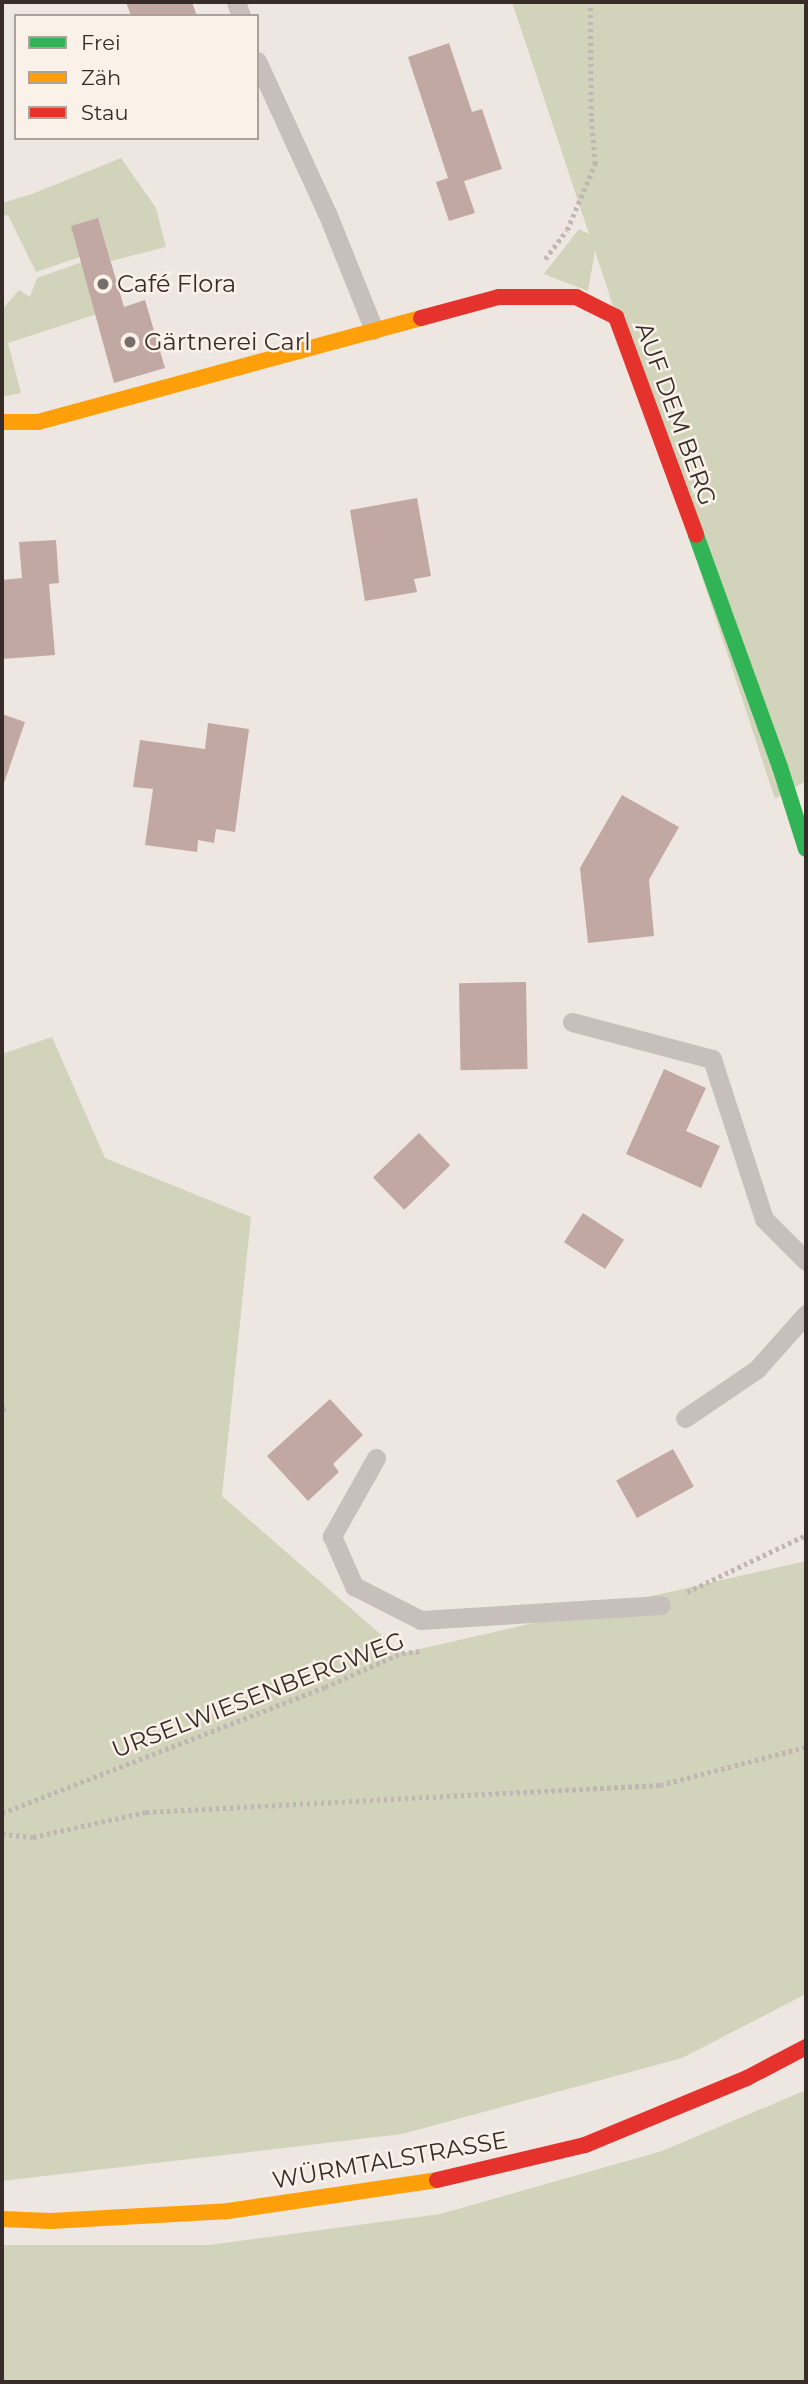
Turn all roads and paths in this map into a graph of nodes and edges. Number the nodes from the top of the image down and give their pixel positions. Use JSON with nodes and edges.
{"nodes":[{"id":1,"x":590,"y":2,"type":"edge"},
{"id":2,"x":259,"y":65,"type":"edge"},
{"id":3,"x":539,"y":267,"type":"dead end"},
{"id":4,"x":374,"y":330,"type":"junction"},
{"id":5,"x":2,"y":422,"type":"edge"},
{"id":6,"x":806,"y":849,"type":"edge"},
{"id":7,"x":572,"y":1022,"type":"dead end"},
{"id":8,"x":806,"y":1261,"type":"edge"},
{"id":9,"x":806,"y":1314,"type":"edge"},
{"id":10,"x":2,"y":1407,"type":"edge"},
{"id":11,"x":2,"y":1414,"type":"edge"},
{"id":12,"x":685,"y":1418,"type":"dead end"},
{"id":13,"x":376,"y":1458,"type":"dead end"},
{"id":14,"x":806,"y":1535,"type":"edge"},
{"id":15,"x":660,"y":1605,"type":"joint"},
{"id":16,"x":428,"y":1650,"type":"dead end"},
{"id":17,"x":806,"y":1747,"type":"edge"},
{"id":18,"x":2,"y":1813,"type":"edge"},
{"id":19,"x":2,"y":1834,"type":"edge"},
{"id":20,"x":806,"y":2047,"type":"edge"},
{"id":21,"x":2,"y":2219,"type":"edge"}],
"edges":[{"from":1,"to":3,"type":"path"},
{"from":2,"to":4,"type":"lane"},
{"from":4,"to":5,"type":"street","name":"AUF DEM BERG"},
{"from":4,"to":6,"type":"street","name":"AUF DEM BERG"},
{"from":7,"to":8,"type":"lane"},
{"from":9,"to":12,"type":"lane"},
{"from":10,"to":11,"type":"path"},
{"from":13,"to":15,"type":"lane"},
{"from":14,"to":15,"type":"path"},
{"from":16,"to":18,"type":"path","name":"URSELWIESENBERGWEG"},
{"from":17,"to":19,"type":"path"},
{"from":20,"to":21,"type":"street","name":"WÜRMTALSTRASSE"}]}
